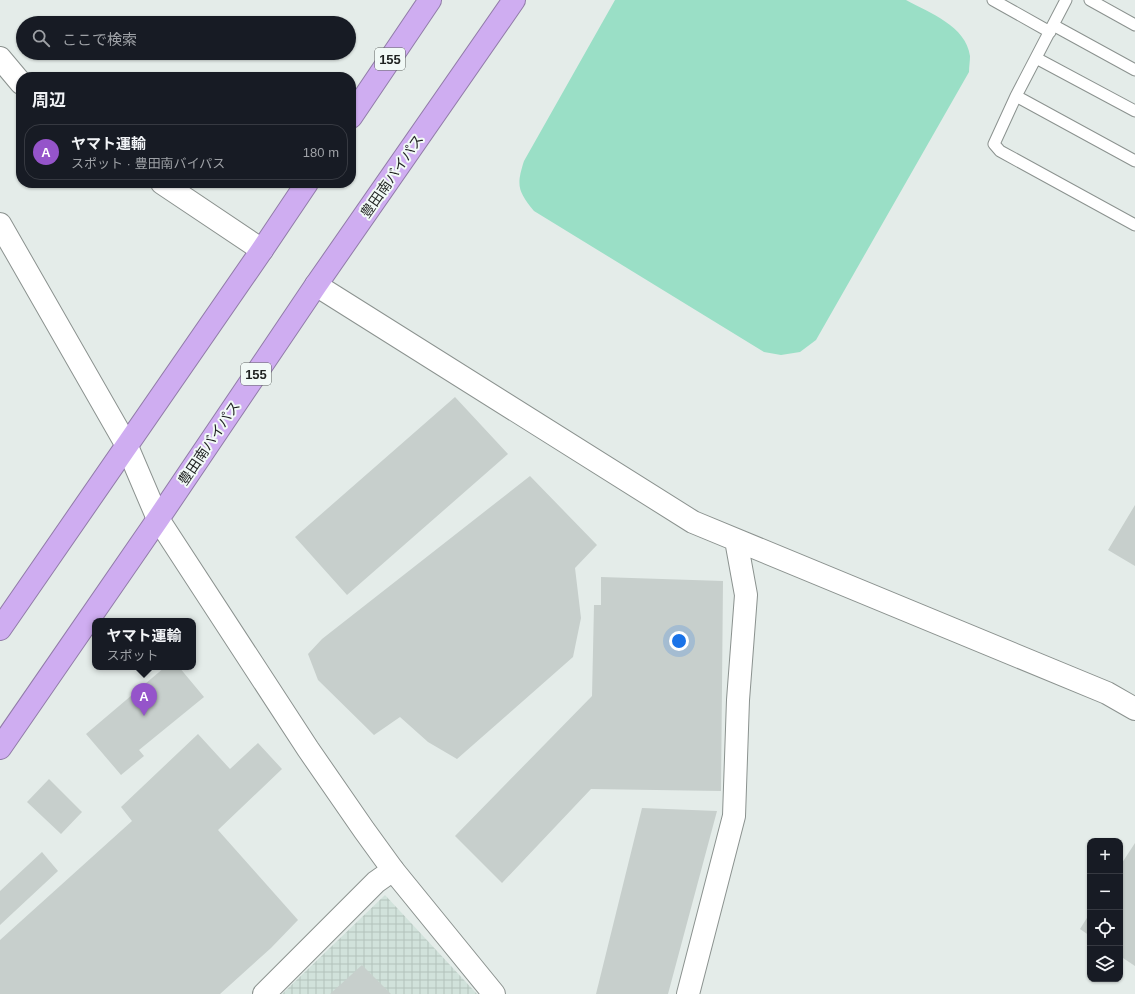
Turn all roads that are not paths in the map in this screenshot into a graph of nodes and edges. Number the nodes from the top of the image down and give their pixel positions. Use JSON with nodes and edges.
{"nodes":[{"id":1,"x":430,"y":0,"type":"edge"},
{"id":2,"x":514,"y":0,"type":"edge"},
{"id":3,"x":993,"y":0,"type":"edge"},
{"id":4,"x":1066,"y":0,"type":"edge"},
{"id":5,"x":1090,"y":0,"type":"edge"},
{"id":6,"x":1135,"y":25,"type":"edge"},
{"id":7,"x":1052,"y":28,"type":"junction"},
{"id":8,"x":0,"y":58,"type":"edge"},
{"id":9,"x":1036,"y":58,"type":"junction"},
{"id":10,"x":1135,"y":70,"type":"edge"},
{"id":11,"x":16,"y":77,"type":"edge"},
{"id":12,"x":1016,"y":96,"type":"junction"},
{"id":13,"x":356,"y":110,"type":"edge"},
{"id":14,"x":1135,"y":111,"type":"edge"},
{"id":15,"x":1135,"y":161,"type":"edge"},
{"id":16,"x":169,"y":188,"type":"edge"},
{"id":17,"x":304,"y":188,"type":"edge"},
{"id":18,"x":0,"y":224,"type":"edge"},
{"id":19,"x":1135,"y":225,"type":"edge"},
{"id":20,"x":262,"y":250,"type":"junction"},
{"id":21,"x":316,"y":286,"type":"junction"},
{"id":22,"x":126,"y":444,"type":"junction"},
{"id":23,"x":158,"y":519,"type":"junction"},
{"id":24,"x":736,"y":540,"type":"junction"},
{"id":25,"x":0,"y":629,"type":"edge"},
{"id":26,"x":1135,"y":709,"type":"edge"},
{"id":27,"x":0,"y":748,"type":"edge"},
{"id":28,"x":393,"y":870,"type":"junction"},
{"id":29,"x":264,"y":994,"type":"edge"},
{"id":30,"x":494,"y":994,"type":"edge"},
{"id":31,"x":688,"y":994,"type":"edge"}],
"edges":[{"from":1,"to":13,"type":"highway","number":"155"},
{"from":2,"to":21,"type":"highway","name":"豊田南バイパス","number":"155"},
{"from":3,"to":7,"type":"lane"},
{"from":4,"to":7,"type":"lane"},
{"from":5,"to":6,"type":"lane"},
{"from":7,"to":9,"type":"lane"},
{"from":7,"to":10,"type":"lane"},
{"from":8,"to":11,"type":"street"},
{"from":9,"to":12,"type":"lane"},
{"from":9,"to":14,"type":"lane"},
{"from":12,"to":15,"type":"lane"},
{"from":12,"to":19,"type":"lane"},
{"from":16,"to":20,"type":"street"},
{"from":17,"to":20,"type":"highway"},
{"from":18,"to":22,"type":"street"},
{"from":20,"to":22,"type":"highway"},
{"from":21,"to":23,"type":"highway","name":"豊田南バイパス","number":"155"},
{"from":21,"to":24,"type":"street"},
{"from":22,"to":23,"type":"street"},
{"from":22,"to":25,"type":"highway"},
{"from":23,"to":27,"type":"highway","name":"豊田南バイパス","number":"155"},
{"from":23,"to":28,"type":"street"},
{"from":24,"to":26,"type":"street"},
{"from":24,"to":31,"type":"street"},
{"from":28,"to":29,"type":"street"},
{"from":28,"to":30,"type":"street"}]}
